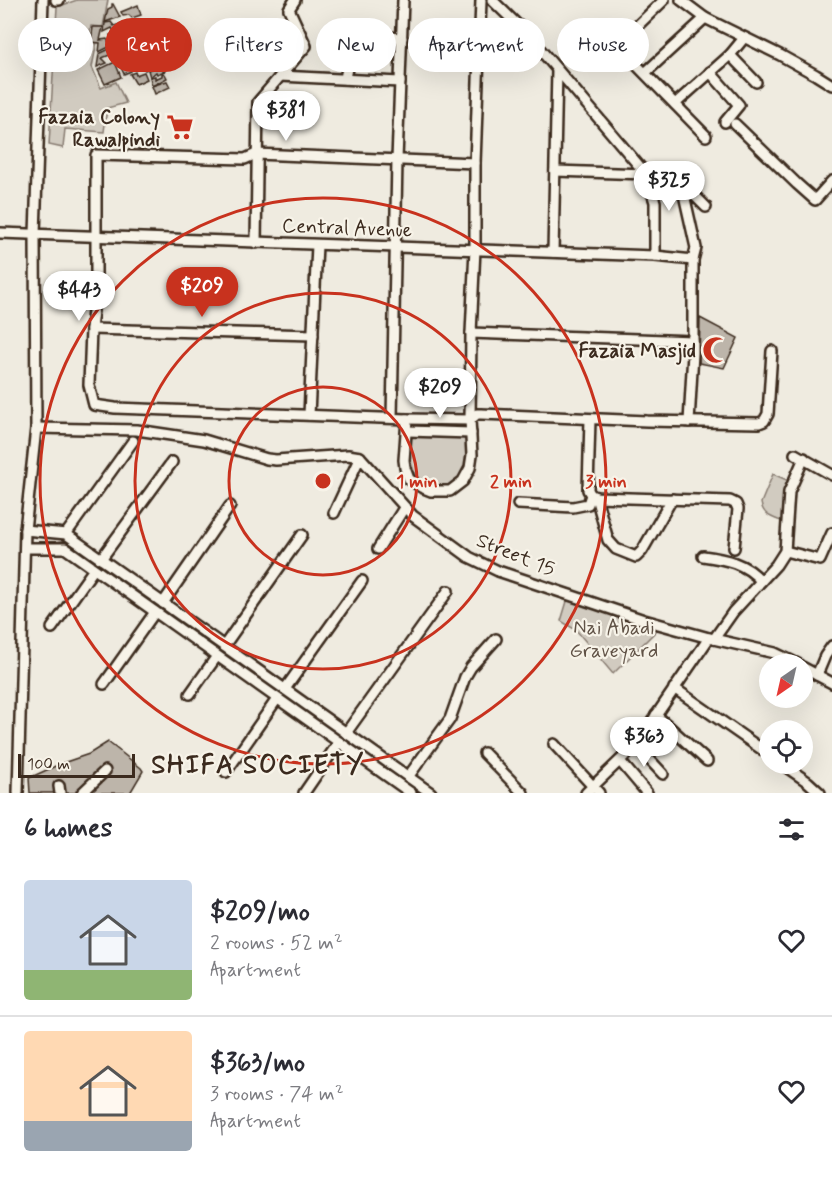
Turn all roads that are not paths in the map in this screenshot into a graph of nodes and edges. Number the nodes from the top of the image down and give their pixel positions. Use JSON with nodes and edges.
{"nodes":[{"id":1,"x":43,"y":0,"type":"edge"},
{"id":2,"x":295,"y":0,"type":"edge"},
{"id":3,"x":403,"y":0,"type":"edge"},
{"id":4,"x":481,"y":0,"type":"edge"},
{"id":5,"x":492,"y":0,"type":"edge"},
{"id":6,"x":664,"y":0,"type":"edge"},
{"id":7,"x":681,"y":0,"type":"edge"},
{"id":8,"x":645,"y":18,"type":"edge"},
{"id":9,"x":705,"y":18,"type":"junction"},
{"id":10,"x":402,"y":38,"type":"junction"},
{"id":11,"x":744,"y":38,"type":"junction"},
{"id":12,"x":730,"y":55,"type":"junction"},
{"id":13,"x":557,"y":70,"type":"joint"},
{"id":14,"x":559,"y":72,"type":"edge"},
{"id":15,"x":710,"y":72,"type":"junction"},
{"id":16,"x":645,"y":73,"type":"joint"},
{"id":17,"x":280,"y":76,"type":"junction"},
{"id":18,"x":345,"y":79,"type":"junction"},
{"id":19,"x":831,"y":81,"type":"edge"},
{"id":20,"x":400,"y":82,"type":"junction"},
{"id":21,"x":756,"y":82,"type":"dead end"},
{"id":22,"x":675,"y":104,"type":"junction"},
{"id":23,"x":706,"y":136,"type":"dead end"},
{"id":24,"x":256,"y":154,"type":"junction"},
{"id":25,"x":397,"y":160,"type":"junction"},
{"id":26,"x":475,"y":164,"type":"junction"},
{"id":27,"x":555,"y":171,"type":"junction"},
{"id":28,"x":646,"y":174,"type":"junction"},
{"id":29,"x":832,"y":181,"type":"edge"},
{"id":30,"x":706,"y":207,"type":"dead end"},
{"id":31,"x":0,"y":233,"type":"edge"},
{"id":32,"x":35,"y":234,"type":"junction"},
{"id":33,"x":97,"y":237,"type":"junction"},
{"id":34,"x":256,"y":243,"type":"junction"},
{"id":35,"x":317,"y":245,"type":"junction"},
{"id":36,"x":395,"y":247,"type":"junction"},
{"id":37,"x":475,"y":249,"type":"junction"},
{"id":38,"x":553,"y":252,"type":"junction"},
{"id":39,"x":655,"y":255,"type":"junction"},
{"id":40,"x":693,"y":260,"type":"junction"},
{"id":41,"x":92,"y":328,"type":"junction"},
{"id":42,"x":471,"y":333,"type":"junction"},
{"id":43,"x":313,"y":335,"type":"junction"},
{"id":44,"x":693,"y":341,"type":"junction"},
{"id":45,"x":772,"y":351,"type":"dead end"},
{"id":46,"x":309,"y":414,"type":"junction"},
{"id":47,"x":392,"y":418,"type":"junction"},
{"id":48,"x":407,"y":419,"type":"junction"},
{"id":49,"x":590,"y":419,"type":"junction"},
{"id":50,"x":470,"y":420,"type":"junction"},
{"id":51,"x":689,"y":422,"type":"junction"},
{"id":52,"x":36,"y":428,"type":"junction"},
{"id":53,"x":408,"y":431,"type":"junction"},
{"id":54,"x":471,"y":434,"type":"junction"},
{"id":55,"x":133,"y":441,"type":"dead end"},
{"id":56,"x":795,"y":454,"type":"dead end"},
{"id":57,"x":360,"y":457,"type":"junction"},
{"id":58,"x":804,"y":458,"type":"junction"},
{"id":59,"x":172,"y":462,"type":"dead end"},
{"id":60,"x":832,"y":475,"type":"edge"},
{"id":61,"x":594,"y":496,"type":"junction"},
{"id":62,"x":672,"y":499,"type":"junction"},
{"id":63,"x":518,"y":504,"type":"dead end"},
{"id":64,"x":230,"y":506,"type":"dead end"},
{"id":65,"x":404,"y":508,"type":"junction"},
{"id":66,"x":334,"y":513,"type":"dead end"},
{"id":67,"x":26,"y":530,"type":"junction"},
{"id":68,"x":832,"y":533,"type":"edge"},
{"id":69,"x":66,"y":534,"type":"junction"},
{"id":70,"x":302,"y":536,"type":"dead end"},
{"id":71,"x":25,"y":548,"type":"junction"},
{"id":72,"x":734,"y":548,"type":"dead end"},
{"id":73,"x":378,"y":549,"type":"dead end"},
{"id":74,"x":785,"y":551,"type":"junction"},
{"id":75,"x":703,"y":556,"type":"dead end"},
{"id":76,"x":101,"y":559,"type":"junction"},
{"id":77,"x":94,"y":568,"type":"junction"},
{"id":78,"x":362,"y":581,"type":"dead end"},
{"id":79,"x":761,"y":581,"type":"junction"},
{"id":80,"x":448,"y":591,"type":"dead end"},
{"id":81,"x":163,"y":603,"type":"junction"},
{"id":82,"x":155,"y":612,"type":"junction"},
{"id":83,"x":52,"y":628,"type":"dead end"},
{"id":84,"x":712,"y":638,"type":"junction"},
{"id":85,"x":496,"y":639,"type":"dead end"},
{"id":86,"x":224,"y":646,"type":"junction"},
{"id":87,"x":832,"y":646,"type":"edge"},
{"id":88,"x":778,"y":654,"type":"edge"},
{"id":89,"x":217,"y":656,"type":"junction"},
{"id":90,"x":813,"y":672,"type":"edge"},
{"id":91,"x":818,"y":675,"type":"junction"},
{"id":92,"x":832,"y":683,"type":"edge"},
{"id":93,"x":104,"y":684,"type":"dead end"},
{"id":94,"x":674,"y":688,"type":"junction"},
{"id":95,"x":285,"y":689,"type":"junction"},
{"id":96,"x":190,"y":693,"type":"dead end"},
{"id":97,"x":278,"y":699,"type":"junction"},
{"id":98,"x":656,"y":715,"type":"junction"},
{"id":99,"x":346,"y":733,"type":"junction"},
{"id":100,"x":339,"y":742,"type":"junction"},
{"id":101,"x":554,"y":744,"type":"dead end"},
{"id":102,"x":636,"y":745,"type":"junction"},
{"id":103,"x":759,"y":747,"type":"edge"},
{"id":104,"x":484,"y":753,"type":"dead end"},
{"id":105,"x":620,"y":761,"type":"junction"},
{"id":106,"x":707,"y":761,"type":"dead end"},
{"id":107,"x":105,"y":771,"type":"dead end"},
{"id":108,"x":226,"y":772,"type":"dead end"},
{"id":109,"x":663,"y":774,"type":"dead end"},
{"id":110,"x":796,"y":774,"type":"edge"},
{"id":111,"x":408,"y":777,"type":"junction"},
{"id":112,"x":399,"y":790,"type":"edge"},
{"id":113,"x":593,"y":791,"type":"edge"},
{"id":114,"x":18,"y":793,"type":"edge"},
{"id":115,"x":82,"y":793,"type":"edge"},
{"id":116,"x":304,"y":793,"type":"edge"},
{"id":117,"x":411,"y":793,"type":"edge"},
{"id":118,"x":431,"y":793,"type":"edge"},
{"id":119,"x":523,"y":793,"type":"edge"},
{"id":120,"x":647,"y":793,"type":"edge"},
{"id":121,"x":820,"y":793,"type":"edge"}],
"edges":[{"from":1,"to":32,"type":"street"},
{"from":2,"to":17,"type":"street"},
{"from":3,"to":10,"type":"street"},
{"from":4,"to":26,"type":"street"},
{"from":5,"to":13,"type":"street"},
{"from":6,"to":8,"type":"street"},
{"from":7,"to":9,"type":"street"},
{"from":9,"to":11,"type":"street"},
{"from":9,"to":16,"type":"street"},
{"from":10,"to":18,"type":"street"},
{"from":10,"to":20,"type":"street"},
{"from":11,"to":12,"type":"street"},
{"from":11,"to":19,"type":"street"},
{"from":12,"to":15,"type":"street"},
{"from":12,"to":21,"type":"street"},
{"from":13,"to":27,"type":"street"},
{"from":14,"to":28,"type":"street"},
{"from":15,"to":22,"type":"street"},
{"from":15,"to":29,"type":"street"},
{"from":16,"to":22,"type":"street"},
{"from":17,"to":18,"type":"street"},
{"from":17,"to":24,"type":"street"},
{"from":18,"to":20,"type":"street"},
{"from":20,"to":25,"type":"street"},
{"from":22,"to":23,"type":"street"},
{"from":24,"to":25,"type":"street"},
{"from":24,"to":33,"type":"street"},
{"from":24,"to":34,"type":"street"},
{"from":25,"to":26,"type":"street"},
{"from":25,"to":36,"type":"street"},
{"from":26,"to":37,"type":"street"},
{"from":27,"to":28,"type":"street"},
{"from":27,"to":38,"type":"street"},
{"from":28,"to":39,"type":"street"},
{"from":30,"to":40,"type":"street"},
{"from":31,"to":32,"type":"street","name":"Central Avenue"},
{"from":32,"to":33,"type":"street","name":"Central Avenue"},
{"from":32,"to":52,"type":"street"},
{"from":33,"to":34,"type":"street","name":"Central Avenue"},
{"from":33,"to":41,"type":"street"},
{"from":34,"to":35,"type":"street","name":"Central Avenue"},
{"from":35,"to":36,"type":"street","name":"Central Avenue"},
{"from":35,"to":43,"type":"street"},
{"from":36,"to":37,"type":"street","name":"Central Avenue"},
{"from":36,"to":47,"type":"street"},
{"from":37,"to":38,"type":"street","name":"Central Avenue"},
{"from":37,"to":42,"type":"street"},
{"from":38,"to":39,"type":"street","name":"Central Avenue"},
{"from":39,"to":40,"type":"street","name":"Central Avenue"},
{"from":40,"to":44,"type":"street"},
{"from":41,"to":43,"type":"street"},
{"from":41,"to":46,"type":"street"},
{"from":42,"to":44,"type":"street"},
{"from":42,"to":50,"type":"street"},
{"from":43,"to":46,"type":"street"},
{"from":44,"to":51,"type":"street"},
{"from":45,"to":51,"type":"street"},
{"from":46,"to":47,"type":"street"},
{"from":47,"to":48,"type":"street"},
{"from":48,"to":50,"type":"street"},
{"from":48,"to":53,"type":"street"},
{"from":49,"to":50,"type":"street"},
{"from":49,"to":51,"type":"street"},
{"from":49,"to":61,"type":"street"},
{"from":50,"to":54,"type":"street"},
{"from":52,"to":57,"type":"street"},
{"from":52,"to":67,"type":"street"},
{"from":53,"to":54,"type":"street"},
{"from":53,"to":54,"type":"street"},
{"from":55,"to":69,"type":"street"},
{"from":56,"to":58,"type":"street"},
{"from":57,"to":65,"type":"street","name":"Street 15"},
{"from":57,"to":66,"type":"street"},
{"from":58,"to":60,"type":"street"},
{"from":58,"to":74,"type":"street"},
{"from":59,"to":76,"type":"street"},
{"from":61,"to":62,"type":"street"},
{"from":61,"to":62,"type":"street"},
{"from":61,"to":63,"type":"street"},
{"from":62,"to":72,"type":"street"},
{"from":64,"to":81,"type":"street"},
{"from":65,"to":73,"type":"street"},
{"from":65,"to":84,"type":"street","name":"Street 15"},
{"from":67,"to":69,"type":"street"},
{"from":67,"to":71,"type":"street"},
{"from":68,"to":74,"type":"street"},
{"from":69,"to":76,"type":"street"},
{"from":70,"to":86,"type":"street"},
{"from":71,"to":77,"type":"street"},
{"from":71,"to":114,"type":"street"},
{"from":74,"to":79,"type":"street"},
{"from":75,"to":79,"type":"street"},
{"from":76,"to":81,"type":"street"},
{"from":77,"to":82,"type":"street"},
{"from":77,"to":83,"type":"street"},
{"from":78,"to":95,"type":"street"},
{"from":79,"to":84,"type":"street"},
{"from":80,"to":99,"type":"street"},
{"from":81,"to":86,"type":"street"},
{"from":82,"to":89,"type":"street"},
{"from":82,"to":93,"type":"street"},
{"from":84,"to":88,"type":"street","name":"Street 15"},
{"from":84,"to":94,"type":"street"},
{"from":85,"to":111,"type":"street"},
{"from":86,"to":95,"type":"street"},
{"from":87,"to":91,"type":"street"},
{"from":89,"to":96,"type":"street"},
{"from":89,"to":97,"type":"street"},
{"from":90,"to":91,"type":"street"},
{"from":91,"to":92,"type":"street"},
{"from":94,"to":98,"type":"street"},
{"from":94,"to":103,"type":"street"},
{"from":95,"to":99,"type":"street"},
{"from":97,"to":100,"type":"street"},
{"from":97,"to":108,"type":"street"},
{"from":98,"to":102,"type":"street"},
{"from":98,"to":106,"type":"street"},
{"from":99,"to":111,"type":"street"},
{"from":100,"to":112,"type":"street"},
{"from":100,"to":116,"type":"street"},
{"from":101,"to":113,"type":"street"},
{"from":102,"to":105,"type":"street"},
{"from":102,"to":109,"type":"street"},
{"from":104,"to":119,"type":"street"},
{"from":105,"to":113,"type":"street"},
{"from":105,"to":120,"type":"street"},
{"from":107,"to":115,"type":"street"},
{"from":110,"to":121,"type":"street"},
{"from":111,"to":118,"type":"street"},
{"from":112,"to":117,"type":"street"}]}
